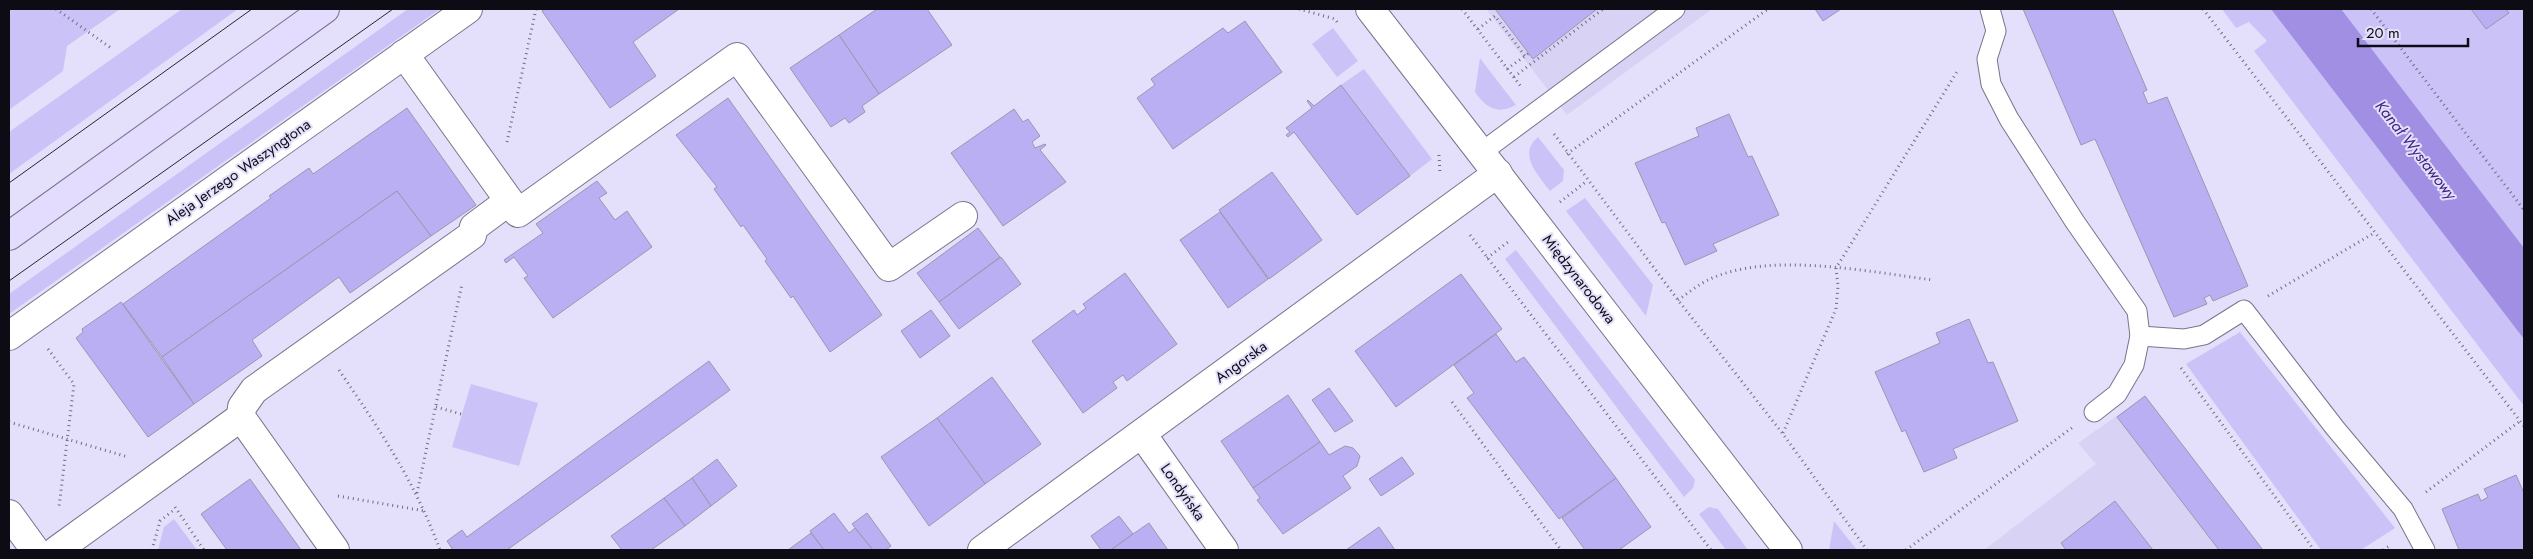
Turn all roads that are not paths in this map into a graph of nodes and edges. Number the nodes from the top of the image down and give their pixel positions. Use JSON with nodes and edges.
{"nodes":[{"id":1,"x":325,"y":9,"type":"edge"},
{"id":2,"x":468,"y":9,"type":"edge"},
{"id":3,"x":1370,"y":9,"type":"edge"},
{"id":4,"x":1675,"y":9,"type":"edge"},
{"id":5,"x":1990,"y":9,"type":"edge"},
{"id":6,"x":404,"y":54,"type":"junction"},
{"id":7,"x":1482,"y":152,"type":"junction"},
{"id":8,"x":1498,"y":173,"type":"junction"},
{"id":9,"x":504,"y":194,"type":"junction"},
{"id":10,"x":963,"y":216,"type":"dead end"},
{"id":11,"x":9,"y":236,"type":"edge"},
{"id":12,"x":9,"y":336,"type":"edge"},
{"id":13,"x":2150,"y":337,"type":"junction"},
{"id":14,"x":2094,"y":412,"type":"road end"},
{"id":15,"x":241,"y":417,"type":"junction"},
{"id":16,"x":1142,"y":434,"type":"junction"},
{"id":17,"x":9,"y":514,"type":"edge"},
{"id":18,"x":35,"y":550,"type":"edge"},
{"id":19,"x":57,"y":550,"type":"edge"},
{"id":20,"x":335,"y":550,"type":"edge"},
{"id":21,"x":982,"y":550,"type":"edge"},
{"id":22,"x":1224,"y":550,"type":"edge"},
{"id":23,"x":1788,"y":550,"type":"edge"},
{"id":24,"x":2425,"y":550,"type":"edge"}],
"edges":[{"from":1,"to":11,"type":"main road"},
{"from":2,"to":6,"type":"street","name":"Aleja Jerzego Waszyngtona"},
{"from":3,"to":7,"type":"street","name":"Międzynarodowa"},
{"from":4,"to":7,"type":"lane"},
{"from":5,"to":13,"type":"lane"},
{"from":6,"to":9,"type":"street"},
{"from":6,"to":12,"type":"street","name":"Aleja Jerzego Waszyngtona"},
{"from":7,"to":8,"type":"street","name":"Międzynarodowa"},
{"from":8,"to":16,"type":"street","name":"Angorska"},
{"from":8,"to":23,"type":"street","name":"Międzynarodowa"},
{"from":9,"to":10,"type":"street"},
{"from":9,"to":15,"type":"street"},
{"from":13,"to":14,"type":"lane"},
{"from":13,"to":24,"type":"lane"},
{"from":15,"to":19,"type":"street"},
{"from":15,"to":20,"type":"street"},
{"from":16,"to":21,"type":"street","name":"Angorska"},
{"from":16,"to":22,"type":"street","name":"Londyńska"},
{"from":17,"to":18,"type":"street"}]}
